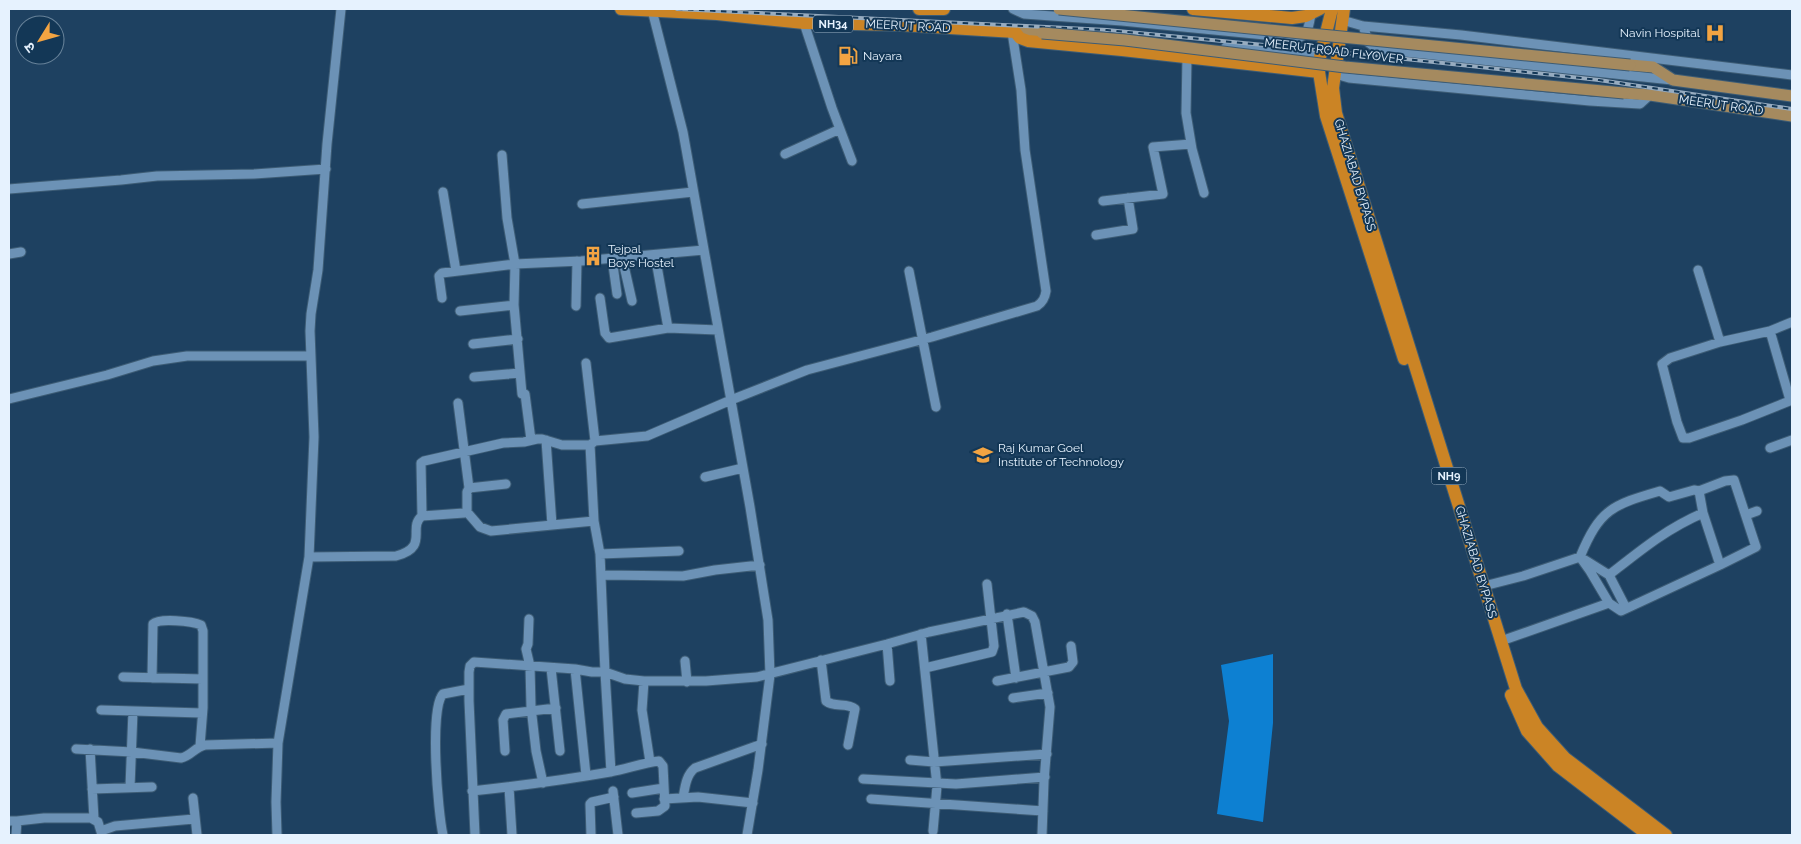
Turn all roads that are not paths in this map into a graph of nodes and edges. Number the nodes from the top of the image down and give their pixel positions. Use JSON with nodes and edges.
{"nodes":[{"id":1,"x":341,"y":9,"type":"edge"},
{"id":2,"x":621,"y":9,"type":"edge"},
{"id":3,"x":925,"y":9,"type":"edge"},
{"id":4,"x":944,"y":9,"type":"edge"},
{"id":5,"x":1013,"y":9,"type":"edge"},
{"id":6,"x":1059,"y":9,"type":"edge"},
{"id":7,"x":1193,"y":9,"type":"edge"},
{"id":8,"x":1332,"y":9,"type":"edge"},
{"id":9,"x":652,"y":10,"type":"junction"},
{"id":10,"x":1315,"y":11,"type":"edge"},
{"id":11,"x":1343,"y":14,"type":"edge"},
{"id":12,"x":804,"y":23,"type":"junction"},
{"id":13,"x":927,"y":26,"type":"junction"},
{"id":14,"x":1364,"y":26,"type":"junction"},
{"id":15,"x":1014,"y":32,"type":"junction"},
{"id":16,"x":1294,"y":54,"type":"junction"},
{"id":17,"x":1187,"y":57,"type":"junction"},
{"id":18,"x":1320,"y":57,"type":"junction"},
{"id":19,"x":1294,"y":70,"type":"junction"},
{"id":20,"x":1318,"y":72,"type":"junction"},
{"id":21,"x":1335,"y":74,"type":"junction"},
{"id":22,"x":1792,"y":75,"type":"edge"},
{"id":23,"x":1673,"y":80,"type":"junction"},
{"id":24,"x":1650,"y":95,"type":"junction"},
{"id":25,"x":1792,"y":96,"type":"edge"},
{"id":26,"x":1792,"y":116,"type":"edge"},
{"id":27,"x":840,"y":129,"type":"junction"},
{"id":28,"x":1191,"y":144,"type":"junction"},
{"id":29,"x":785,"y":154,"type":"dead end"},
{"id":30,"x":502,"y":155,"type":"dead end"},
{"id":31,"x":852,"y":161,"type":"dead end"},
{"id":32,"x":326,"y":169,"type":"junction"},
{"id":33,"x":9,"y":189,"type":"edge"},
{"id":34,"x":443,"y":192,"type":"dead end"},
{"id":35,"x":693,"y":192,"type":"junction"},
{"id":36,"x":1204,"y":193,"type":"dead end"},
{"id":37,"x":1128,"y":198,"type":"junction"},
{"id":38,"x":1103,"y":201,"type":"dead end"},
{"id":39,"x":582,"y":204,"type":"dead end"},
{"id":40,"x":1096,"y":235,"type":"dead end"},
{"id":41,"x":704,"y":250,"type":"junction"},
{"id":42,"x":21,"y":252,"type":"dead end"},
{"id":43,"x":9,"y":254,"type":"edge"},
{"id":44,"x":655,"y":255,"type":"junction"},
{"id":45,"x":622,"y":257,"type":"junction"},
{"id":46,"x":612,"y":258,"type":"junction"},
{"id":47,"x":577,"y":261,"type":"junction"},
{"id":48,"x":515,"y":264,"type":"junction"},
{"id":49,"x":909,"y":270,"type":"dead end"},
{"id":50,"x":1698,"y":270,"type":"dead end"},
{"id":51,"x":456,"y":271,"type":"junction"},
{"id":52,"x":617,"y":294,"type":"dead end"},
{"id":53,"x":442,"y":298,"type":"dead end"},
{"id":54,"x":600,"y":298,"type":"dead end"},
{"id":55,"x":632,"y":301,"type":"dead end"},
{"id":56,"x":514,"y":305,"type":"junction"},
{"id":57,"x":576,"y":306,"type":"dead end"},
{"id":58,"x":460,"y":311,"type":"dead end"},
{"id":59,"x":1792,"y":322,"type":"edge"},
{"id":60,"x":668,"y":328,"type":"junction"},
{"id":61,"x":718,"y":330,"type":"junction"},
{"id":62,"x":1770,"y":331,"type":"junction"},
{"id":63,"x":518,"y":339,"type":"junction"},
{"id":64,"x":922,"y":340,"type":"junction"},
{"id":65,"x":1720,"y":342,"type":"junction"},
{"id":66,"x":473,"y":344,"type":"dead end"},
{"id":67,"x":311,"y":356,"type":"junction"},
{"id":68,"x":586,"y":363,"type":"dead end"},
{"id":69,"x":520,"y":373,"type":"junction"},
{"id":70,"x":474,"y":377,"type":"dead end"},
{"id":71,"x":9,"y":399,"type":"edge"},
{"id":72,"x":731,"y":400,"type":"junction"},
{"id":73,"x":1791,"y":400,"type":"edge"},
{"id":74,"x":458,"y":403,"type":"dead end"},
{"id":75,"x":936,"y":407,"type":"dead end"},
{"id":76,"x":531,"y":440,"type":"junction"},
{"id":77,"x":546,"y":440,"type":"junction"},
{"id":78,"x":1792,"y":440,"type":"edge"},
{"id":79,"x":592,"y":443,"type":"junction"},
{"id":80,"x":1770,"y":448,"type":"dead end"},
{"id":81,"x":464,"y":451,"type":"junction"},
{"id":82,"x":743,"y":468,"type":"junction"},
{"id":83,"x":705,"y":477,"type":"dead end"},
{"id":84,"x":506,"y":484,"type":"dead end"},
{"id":85,"x":469,"y":488,"type":"junction"},
{"id":86,"x":1698,"y":491,"type":"junction"},
{"id":87,"x":467,"y":512,"type":"junction"},
{"id":88,"x":1757,"y":512,"type":"dead end"},
{"id":89,"x":1704,"y":513,"type":"junction"},
{"id":90,"x":1746,"y":515,"type":"junction"},
{"id":91,"x":422,"y":516,"type":"junction"},
{"id":92,"x":594,"y":521,"type":"junction"},
{"id":93,"x":552,"y":526,"type":"junction"},
{"id":94,"x":1467,"y":546,"type":"junction"},
{"id":95,"x":679,"y":551,"type":"dead end"},
{"id":96,"x":600,"y":554,"type":"junction"},
{"id":97,"x":309,"y":557,"type":"junction"},
{"id":98,"x":1580,"y":557,"type":"junction"},
{"id":99,"x":760,"y":565,"type":"junction"},
{"id":100,"x":1720,"y":565,"type":"junction"},
{"id":101,"x":601,"y":575,"type":"junction"},
{"id":102,"x":1609,"y":575,"type":"junction"},
{"id":103,"x":987,"y":584,"type":"dead end"},
{"id":104,"x":1484,"y":586,"type":"junction"},
{"id":105,"x":1608,"y":604,"type":"junction"},
{"id":106,"x":1626,"y":608,"type":"junction"},
{"id":107,"x":1007,"y":614,"type":"junction"},
{"id":108,"x":991,"y":618,"type":"junction"},
{"id":109,"x":529,"y":619,"type":"dead end"},
{"id":110,"x":921,"y":634,"type":"junction"},
{"id":111,"x":1501,"y":641,"type":"junction"},
{"id":112,"x":887,"y":644,"type":"junction"},
{"id":113,"x":1071,"y":646,"type":"dead end"},
{"id":114,"x":821,"y":660,"type":"junction"},
{"id":115,"x":685,"y":661,"type":"dead end"},
{"id":116,"x":530,"y":666,"type":"junction"},
{"id":117,"x":551,"y":668,"type":"junction"},
{"id":118,"x":925,"y":668,"type":"junction"},
{"id":119,"x":575,"y":669,"type":"junction"},
{"id":120,"x":604,"y":672,"type":"junction"},
{"id":121,"x":1044,"y":673,"type":"junction"},
{"id":122,"x":770,"y":675,"type":"junction"},
{"id":123,"x":124,"y":678,"type":"dead end"},
{"id":124,"x":152,"y":678,"type":"junction"},
{"id":125,"x":1016,"y":678,"type":"junction"},
{"id":126,"x":203,"y":679,"type":"junction"},
{"id":127,"x":644,"y":681,"type":"junction"},
{"id":128,"x":890,"y":681,"type":"dead end"},
{"id":129,"x":997,"y":681,"type":"dead end"},
{"id":130,"x":687,"y":682,"type":"junction"},
{"id":131,"x":469,"y":689,"type":"junction"},
{"id":132,"x":1048,"y":693,"type":"junction"},
{"id":133,"x":1013,"y":698,"type":"dead end"},
{"id":134,"x":556,"y":708,"type":"junction"},
{"id":135,"x":101,"y":710,"type":"dead end"},
{"id":136,"x":532,"y":710,"type":"junction"},
{"id":137,"x":133,"y":711,"type":"junction"},
{"id":138,"x":202,"y":713,"type":"junction"},
{"id":139,"x":278,"y":743,"type":"junction"},
{"id":140,"x":762,"y":744,"type":"junction"},
{"id":141,"x":848,"y":745,"type":"dead end"},
{"id":142,"x":200,"y":746,"type":"junction"},
{"id":143,"x":76,"y":749,"type":"dead end"},
{"id":144,"x":90,"y":749,"type":"junction"},
{"id":145,"x":505,"y":751,"type":"dead end"},
{"id":146,"x":560,"y":751,"type":"dead end"},
{"id":147,"x":132,"y":752,"type":"junction"},
{"id":148,"x":1047,"y":754,"type":"junction"},
{"id":149,"x":910,"y":760,"type":"dead end"},
{"id":150,"x":650,"y":762,"type":"junction"},
{"id":151,"x":934,"y":762,"type":"junction"},
{"id":152,"x":611,"y":772,"type":"junction"},
{"id":153,"x":586,"y":775,"type":"junction"},
{"id":154,"x":1044,"y":777,"type":"junction"},
{"id":155,"x":862,"y":779,"type":"dead end"},
{"id":156,"x":544,"y":783,"type":"junction"},
{"id":157,"x":936,"y":784,"type":"junction"},
{"id":158,"x":130,"y":787,"type":"junction"},
{"id":159,"x":152,"y":787,"type":"dead end"},
{"id":160,"x":509,"y":787,"type":"junction"},
{"id":161,"x":664,"y":788,"type":"junction"},
{"id":162,"x":92,"y":789,"type":"junction"},
{"id":163,"x":472,"y":791,"type":"junction"},
{"id":164,"x":632,"y":793,"type":"dead end"},
{"id":165,"x":193,"y":798,"type":"dead end"},
{"id":166,"x":683,"y":798,"type":"junction"},
{"id":167,"x":664,"y":799,"type":"junction"},
{"id":168,"x":871,"y":799,"type":"dead end"},
{"id":169,"x":753,"y":803,"type":"junction"},
{"id":170,"x":936,"y":804,"type":"junction"},
{"id":171,"x":1042,"y":811,"type":"junction"},
{"id":172,"x":636,"y":813,"type":"dead end"},
{"id":173,"x":94,"y":819,"type":"junction"},
{"id":174,"x":194,"y":819,"type":"junction"},
{"id":175,"x":13,"y":821,"type":"edge"},
{"id":176,"x":933,"y":831,"type":"dead end"},
{"id":177,"x":102,"y":833,"type":"edge"},
{"id":178,"x":16,"y":835,"type":"edge"},
{"id":179,"x":196,"y":835,"type":"edge"},
{"id":180,"x":277,"y":835,"type":"edge"},
{"id":181,"x":443,"y":835,"type":"edge"},
{"id":182,"x":475,"y":835,"type":"edge"},
{"id":183,"x":512,"y":835,"type":"edge"},
{"id":184,"x":591,"y":835,"type":"edge"},
{"id":185,"x":618,"y":835,"type":"edge"},
{"id":186,"x":747,"y":835,"type":"edge"},
{"id":187,"x":1042,"y":835,"type":"edge"},
{"id":188,"x":1648,"y":835,"type":"edge"},
{"id":189,"x":1666,"y":835,"type":"edge"}],
"edges":[{"from":1,"to":32,"type":"street"},
{"from":2,"to":9,"type":"highway","name":"MEERUT ROAD","number":"NH34"},
{"from":3,"to":4,"type":"highway","name":"MEERUT ROAD"},
{"from":3,"to":13,"type":"highway"},
{"from":5,"to":10,"type":"street"},
{"from":6,"to":23,"type":"main road","name":"MEERUT ROAD FLYOVER","bridge":true},
{"from":7,"to":10,"type":"highway"},
{"from":8,"to":18,"type":"highway","number":"NH9"},
{"from":9,"to":12,"type":"highway","name":"MEERUT ROAD","number":"NH34"},
{"from":9,"to":35,"type":"street"},
{"from":11,"to":14,"type":"street"},
{"from":11,"to":21,"type":"highway","name":"GHAZIABAD BYPASS","number":"NH9"},
{"from":12,"to":13,"type":"highway","name":"MEERUT ROAD","number":"NH34"},
{"from":12,"to":27,"type":"street"},
{"from":13,"to":15,"type":"highway","name":"MEERUT ROAD","number":"NH34"},
{"from":14,"to":22,"type":"street"},
{"from":14,"to":23,"type":"street"},
{"from":15,"to":16,"type":"street"},
{"from":15,"to":17,"type":"highway"},
{"from":15,"to":24,"type":"main road","name":"MEERUT ROAD FLYOVER","number":"NH34","bridge":true},
{"from":15,"to":64,"type":"street"},
{"from":16,"to":18,"type":"street"},
{"from":16,"to":19,"type":"highway"},
{"from":17,"to":19,"type":"highway"},
{"from":17,"to":28,"type":"street"},
{"from":18,"to":20,"type":"highway","name":"GHAZIABAD BYPASS","number":"NH9"},
{"from":19,"to":20,"type":"highway"},
{"from":20,"to":94,"type":"highway","name":"GHAZIABAD BYPASS","number":"NH9"},
{"from":21,"to":24,"type":"street"},
{"from":21,"to":94,"type":"highway","name":"GHAZIABAD BYPASS","number":"NH9"},
{"from":23,"to":25,"type":"main road","name":"MEERUT ROAD"},
{"from":24,"to":26,"type":"main road","name":"MEERUT ROAD"},
{"from":27,"to":29,"type":"street"},
{"from":27,"to":31,"type":"street"},
{"from":28,"to":36,"type":"street"},
{"from":28,"to":37,"type":"street"},
{"from":30,"to":48,"type":"street"},
{"from":32,"to":33,"type":"street"},
{"from":32,"to":67,"type":"street"},
{"from":34,"to":51,"type":"street"},
{"from":35,"to":39,"type":"street"},
{"from":35,"to":41,"type":"street"},
{"from":37,"to":38,"type":"street"},
{"from":37,"to":40,"type":"street"},
{"from":41,"to":44,"type":"street"},
{"from":41,"to":61,"type":"street"},
{"from":42,"to":43,"type":"street"},
{"from":44,"to":45,"type":"street"},
{"from":44,"to":60,"type":"street"},
{"from":45,"to":46,"type":"street"},
{"from":45,"to":55,"type":"street"},
{"from":46,"to":47,"type":"street"},
{"from":46,"to":52,"type":"street"},
{"from":47,"to":48,"type":"street"},
{"from":47,"to":57,"type":"street"},
{"from":48,"to":51,"type":"street"},
{"from":48,"to":56,"type":"street"},
{"from":49,"to":64,"type":"street"},
{"from":50,"to":65,"type":"street"},
{"from":51,"to":53,"type":"street"},
{"from":54,"to":60,"type":"street"},
{"from":56,"to":58,"type":"street"},
{"from":56,"to":63,"type":"street"},
{"from":59,"to":62,"type":"street"},
{"from":60,"to":61,"type":"street"},
{"from":61,"to":72,"type":"street"},
{"from":62,"to":65,"type":"street"},
{"from":62,"to":73,"type":"street"},
{"from":63,"to":66,"type":"street"},
{"from":63,"to":69,"type":"street"},
{"from":64,"to":72,"type":"street"},
{"from":64,"to":75,"type":"street"},
{"from":65,"to":73,"type":"street"},
{"from":67,"to":71,"type":"street"},
{"from":67,"to":97,"type":"street"},
{"from":68,"to":79,"type":"street"},
{"from":69,"to":70,"type":"street"},
{"from":69,"to":76,"type":"street"},
{"from":72,"to":79,"type":"street"},
{"from":72,"to":82,"type":"street"},
{"from":74,"to":81,"type":"street"},
{"from":76,"to":77,"type":"street"},
{"from":76,"to":81,"type":"street"},
{"from":77,"to":79,"type":"street"},
{"from":77,"to":93,"type":"street"},
{"from":78,"to":80,"type":"street"},
{"from":79,"to":92,"type":"street"},
{"from":81,"to":85,"type":"street"},
{"from":81,"to":91,"type":"street"},
{"from":82,"to":83,"type":"street"},
{"from":82,"to":99,"type":"street"},
{"from":84,"to":85,"type":"street"},
{"from":85,"to":87,"type":"street"},
{"from":86,"to":89,"type":"street"},
{"from":86,"to":90,"type":"street"},
{"from":86,"to":98,"type":"street"},
{"from":87,"to":91,"type":"street"},
{"from":87,"to":93,"type":"street"},
{"from":88,"to":90,"type":"street"},
{"from":89,"to":100,"type":"street"},
{"from":89,"to":102,"type":"street"},
{"from":90,"to":100,"type":"street"},
{"from":91,"to":97,"type":"street"},
{"from":92,"to":93,"type":"street"},
{"from":92,"to":96,"type":"street"},
{"from":94,"to":104,"type":"highway","name":"GHAZIABAD BYPASS","number":"NH9"},
{"from":94,"to":188,"type":"highway","name":"GHAZIABAD BYPASS","number":"NH9"},
{"from":95,"to":96,"type":"street"},
{"from":96,"to":101,"type":"street"},
{"from":97,"to":139,"type":"street"},
{"from":98,"to":102,"type":"street"},
{"from":98,"to":104,"type":"street"},
{"from":98,"to":105,"type":"street"},
{"from":99,"to":101,"type":"street"},
{"from":99,"to":122,"type":"street"},
{"from":100,"to":106,"type":"street"},
{"from":101,"to":120,"type":"street"},
{"from":102,"to":106,"type":"street"},
{"from":103,"to":108,"type":"street"},
{"from":104,"to":111,"type":"highway","name":"GHAZIABAD BYPASS","number":"NH9"},
{"from":105,"to":106,"type":"street"},
{"from":105,"to":111,"type":"street"},
{"from":107,"to":108,"type":"street"},
{"from":107,"to":121,"type":"street"},
{"from":107,"to":125,"type":"street"},
{"from":108,"to":110,"type":"street"},
{"from":108,"to":118,"type":"street"},
{"from":109,"to":116,"type":"street"},
{"from":110,"to":112,"type":"street"},
{"from":110,"to":118,"type":"street"},
{"from":111,"to":189,"type":"highway","name":"GHAZIABAD BYPASS","number":"NH9"},
{"from":112,"to":114,"type":"street"},
{"from":112,"to":128,"type":"street"},
{"from":113,"to":121,"type":"street"},
{"from":114,"to":122,"type":"street"},
{"from":114,"to":141,"type":"street"},
{"from":115,"to":130,"type":"street"},
{"from":116,"to":117,"type":"street"},
{"from":116,"to":131,"type":"street"},
{"from":116,"to":136,"type":"street"},
{"from":117,"to":119,"type":"street"},
{"from":117,"to":134,"type":"street"},
{"from":118,"to":151,"type":"street"},
{"from":119,"to":120,"type":"street"},
{"from":119,"to":153,"type":"street"},
{"from":120,"to":127,"type":"street"},
{"from":120,"to":152,"type":"street"},
{"from":121,"to":125,"type":"street"},
{"from":121,"to":132,"type":"street"},
{"from":122,"to":130,"type":"street"},
{"from":122,"to":140,"type":"street"},
{"from":123,"to":124,"type":"street"},
{"from":124,"to":126,"type":"street"},
{"from":124,"to":126,"type":"street"},
{"from":125,"to":129,"type":"street"},
{"from":126,"to":138,"type":"street"},
{"from":127,"to":130,"type":"street"},
{"from":127,"to":150,"type":"street"},
{"from":131,"to":163,"type":"street"},
{"from":131,"to":181,"type":"street"},
{"from":132,"to":133,"type":"street"},
{"from":132,"to":148,"type":"street"},
{"from":134,"to":136,"type":"street"},
{"from":134,"to":146,"type":"street"},
{"from":135,"to":137,"type":"street"},
{"from":136,"to":145,"type":"street"},
{"from":136,"to":156,"type":"street"},
{"from":137,"to":138,"type":"street"},
{"from":137,"to":147,"type":"street"},
{"from":138,"to":142,"type":"street"},
{"from":139,"to":142,"type":"street"},
{"from":139,"to":180,"type":"street"},
{"from":140,"to":166,"type":"street"},
{"from":140,"to":169,"type":"street"},
{"from":142,"to":147,"type":"street"},
{"from":143,"to":144,"type":"street"},
{"from":144,"to":147,"type":"street"},
{"from":144,"to":162,"type":"street"},
{"from":147,"to":158,"type":"street"},
{"from":148,"to":151,"type":"street"},
{"from":148,"to":154,"type":"street"},
{"from":149,"to":151,"type":"street"},
{"from":150,"to":152,"type":"street"},
{"from":150,"to":161,"type":"street"},
{"from":151,"to":157,"type":"street"},
{"from":152,"to":153,"type":"street"},
{"from":153,"to":156,"type":"street"},
{"from":154,"to":157,"type":"street"},
{"from":154,"to":171,"type":"street"},
{"from":155,"to":157,"type":"street"},
{"from":156,"to":160,"type":"street"},
{"from":157,"to":170,"type":"street"},
{"from":158,"to":159,"type":"street"},
{"from":158,"to":162,"type":"street"},
{"from":160,"to":163,"type":"street"},
{"from":160,"to":183,"type":"street"},
{"from":161,"to":164,"type":"street"},
{"from":161,"to":167,"type":"street"},
{"from":162,"to":173,"type":"street"},
{"from":163,"to":182,"type":"street"},
{"from":165,"to":174,"type":"street"},
{"from":166,"to":167,"type":"street"},
{"from":166,"to":169,"type":"street"},
{"from":167,"to":172,"type":"street"},
{"from":168,"to":170,"type":"street"},
{"from":169,"to":186,"type":"street"},
{"from":170,"to":171,"type":"street"},
{"from":170,"to":176,"type":"street"},
{"from":171,"to":187,"type":"street"},
{"from":173,"to":175,"type":"street"},
{"from":173,"to":177,"type":"street"},
{"from":174,"to":177,"type":"street"},
{"from":174,"to":179,"type":"street"},
{"from":175,"to":178,"type":"street"},
{"from":184,"to":185,"type":"street"}]}
